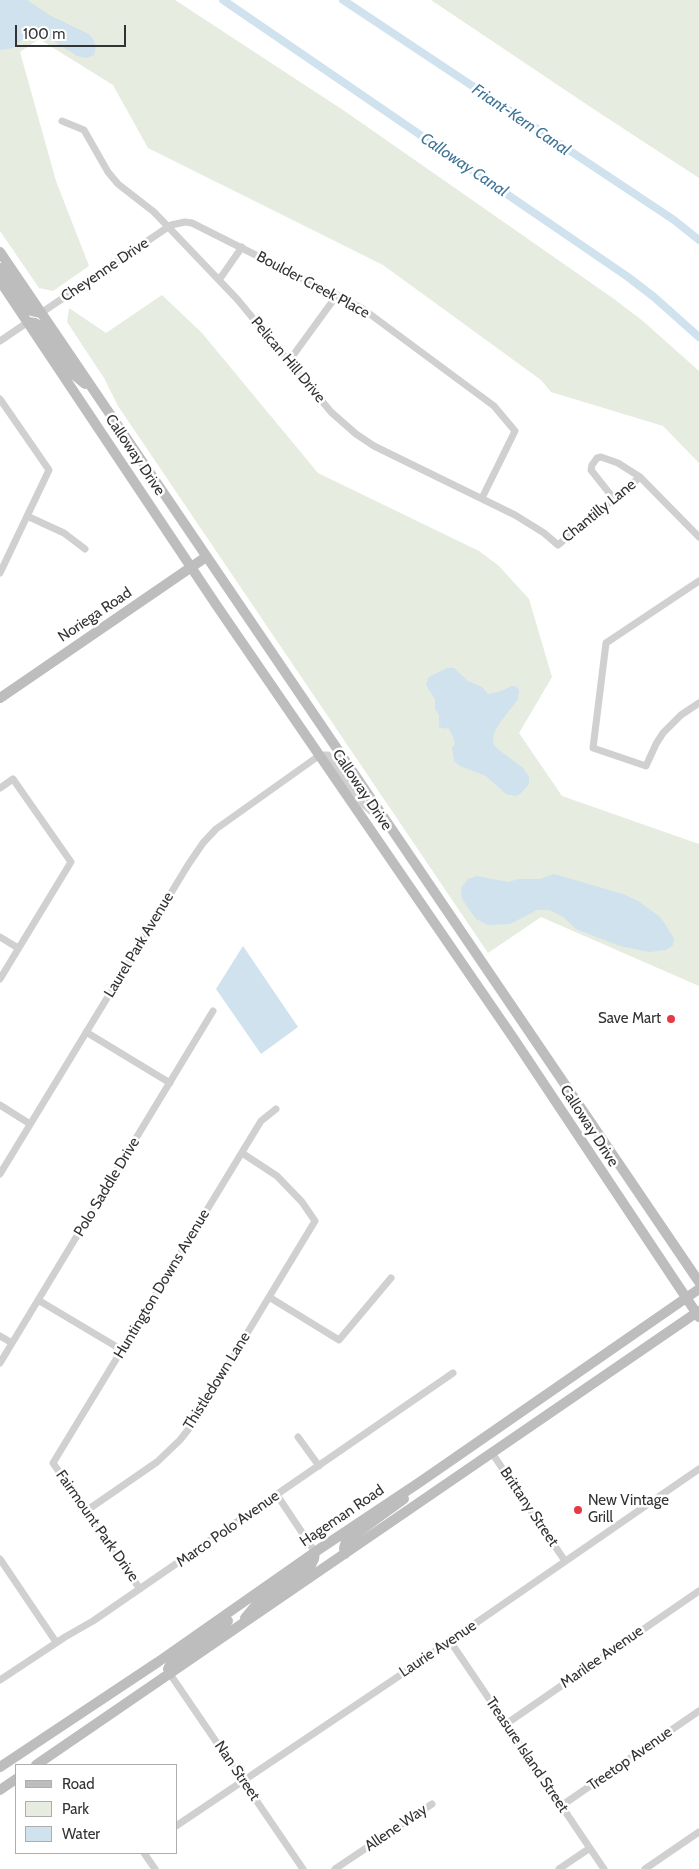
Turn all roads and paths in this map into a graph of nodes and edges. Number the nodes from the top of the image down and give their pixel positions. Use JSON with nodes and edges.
{"nodes":[{"id":1,"x":62,"y":121,"type":"dead end"},
{"id":2,"x":169,"y":227,"type":"junction"},
{"id":3,"x":242,"y":248,"type":"junction"},
{"id":4,"x":0,"y":252,"type":"edge"},
{"id":5,"x":0,"y":268,"type":"edge"},
{"id":6,"x":219,"y":280,"type":"junction"},
{"id":7,"x":0,"y":281,"type":"edge"},
{"id":8,"x":337,"y":295,"type":"junction"},
{"id":9,"x":41,"y":313,"type":"junction"},
{"id":10,"x":28,"y":322,"type":"junction"},
{"id":11,"x":0,"y":341,"type":"edge"},
{"id":12,"x":289,"y":361,"type":"junction"},
{"id":13,"x":95,"y":393,"type":"junction"},
{"id":14,"x":0,"y":399,"type":"edge"},
{"id":15,"x":640,"y":477,"type":"junction"},
{"id":16,"x":482,"y":498,"type":"junction"},
{"id":17,"x":614,"y":499,"type":"junction"},
{"id":18,"x":27,"y":516,"type":"junction"},
{"id":19,"x":699,"y":537,"type":"edge"},
{"id":20,"x":558,"y":545,"type":"joint"},
{"id":21,"x":85,"y":549,"type":"dead end"},
{"id":22,"x":206,"y":557,"type":"junction"},
{"id":23,"x":192,"y":567,"type":"junction"},
{"id":24,"x":0,"y":573,"type":"edge"},
{"id":25,"x":699,"y":581,"type":"edge"},
{"id":26,"x":0,"y":698,"type":"edge"},
{"id":27,"x":699,"y":703,"type":"edge"},
{"id":28,"x":320,"y":755,"type":"junction"},
{"id":29,"x":0,"y":788,"type":"edge"},
{"id":30,"x":389,"y":827,"type":"junction"},
{"id":31,"x":0,"y":937,"type":"edge"},
{"id":32,"x":18,"y":948,"type":"junction"},
{"id":33,"x":0,"y":979,"type":"edge"},
{"id":34,"x":213,"y":1011,"type":"dead end"},
{"id":35,"x":86,"y":1032,"type":"junction"},
{"id":36,"x":170,"y":1083,"type":"junction"},
{"id":37,"x":0,"y":1105,"type":"edge"},
{"id":38,"x":276,"y":1108,"type":"dead end"},
{"id":39,"x":30,"y":1124,"type":"junction"},
{"id":40,"x":242,"y":1153,"type":"junction"},
{"id":41,"x":0,"y":1174,"type":"edge"},
{"id":42,"x":391,"y":1278,"type":"dead end"},
{"id":43,"x":699,"y":1282,"type":"edge"},
{"id":44,"x":699,"y":1288,"type":"edge"},
{"id":45,"x":269,"y":1297,"type":"junction"},
{"id":46,"x":686,"y":1298,"type":"junction"},
{"id":47,"x":38,"y":1300,"type":"junction"},
{"id":48,"x":698,"y":1314,"type":"edge"},
{"id":49,"x":0,"y":1336,"type":"edge"},
{"id":50,"x":12,"y":1343,"type":"junction"},
{"id":51,"x":122,"y":1350,"type":"junction"},
{"id":52,"x":0,"y":1363,"type":"edge"},
{"id":53,"x":454,"y":1374,"type":"dead end"},
{"id":54,"x":563,"y":1383,"type":"junction"},
{"id":55,"x":298,"y":1436,"type":"dead end"},
{"id":56,"x":492,"y":1453,"type":"junction"},
{"id":57,"x":53,"y":1463,"type":"joint"},
{"id":58,"x":319,"y":1466,"type":"junction"},
{"id":59,"x":699,"y":1469,"type":"edge"},
{"id":60,"x":420,"y":1482,"type":"junction"},
{"id":61,"x":277,"y":1495,"type":"junction"},
{"id":62,"x":86,"y":1512,"type":"junction"},
{"id":63,"x":315,"y":1552,"type":"junction"},
{"id":64,"x":345,"y":1554,"type":"junction"},
{"id":65,"x":0,"y":1559,"type":"edge"},
{"id":66,"x":565,"y":1561,"type":"junction"},
{"id":67,"x":140,"y":1589,"type":"junction"},
{"id":68,"x":699,"y":1591,"type":"edge"},
{"id":69,"x":241,"y":1605,"type":"junction"},
{"id":70,"x":236,"y":1628,"type":"junction"},
{"id":71,"x":450,"y":1641,"type":"junction"},
{"id":72,"x":56,"y":1642,"type":"junction"},
{"id":73,"x":170,"y":1674,"type":"junction"},
{"id":74,"x":0,"y":1680,"type":"edge"},
{"id":75,"x":699,"y":1711,"type":"edge"},
{"id":76,"x":506,"y":1724,"type":"junction"},
{"id":77,"x":37,"y":1764,"type":"edge"},
{"id":78,"x":0,"y":1767,"type":"edge"},
{"id":79,"x":15,"y":1780,"type":"edge"},
{"id":80,"x":243,"y":1781,"type":"junction"},
{"id":81,"x":0,"y":1790,"type":"edge"},
{"id":82,"x":432,"y":1804,"type":"dead end"},
{"id":83,"x":561,"y":1806,"type":"junction"},
{"id":84,"x":178,"y":1825,"type":"edge"},
{"id":85,"x":699,"y":1832,"type":"edge"},
{"id":86,"x":590,"y":1848,"type":"junction"},
{"id":87,"x":145,"y":1854,"type":"edge"},
{"id":88,"x":155,"y":1869,"type":"edge"},
{"id":89,"x":303,"y":1869,"type":"edge"},
{"id":90,"x":335,"y":1869,"type":"edge"},
{"id":91,"x":559,"y":1869,"type":"edge"},
{"id":92,"x":604,"y":1869,"type":"edge"},
{"id":93,"x":645,"y":1869,"type":"edge"}],
"edges":[{"from":1,"to":2,"type":"street","name":"Pelican Hill Drive"},
{"from":2,"to":3,"type":"street","name":"Boulder Creek Place"},
{"from":2,"to":6,"type":"street","name":"Pelican Hill Drive"},
{"from":2,"to":9,"type":"street","name":"Cheyenne Drive"},
{"from":3,"to":6,"type":"street"},
{"from":3,"to":8,"type":"street","name":"Boulder Creek Place"},
{"from":4,"to":9,"type":"main road","name":"Calloway Drive"},
{"from":5,"to":9,"type":"main road"},
{"from":6,"to":12,"type":"street","name":"Pelican Hill Drive"},
{"from":7,"to":10,"type":"main road","name":"Calloway Drive"},
{"from":8,"to":12,"type":"street"},
{"from":8,"to":16,"type":"street","name":"Boulder Creek Place"},
{"from":9,"to":13,"type":"main road","name":"Calloway Drive"},
{"from":10,"to":11,"type":"street"},
{"from":10,"to":13,"type":"main road"},
{"from":10,"to":23,"type":"main road","name":"Calloway Drive"},
{"from":12,"to":16,"type":"street","name":"Pelican Hill Drive"},
{"from":13,"to":22,"type":"main road","name":"Calloway Drive"},
{"from":14,"to":18,"type":"street"},
{"from":15,"to":17,"type":"street","name":"Chantilly Lane"},
{"from":15,"to":17,"type":"street"},
{"from":15,"to":19,"type":"street"},
{"from":16,"to":20,"type":"street","name":"Pelican Hill Drive"},
{"from":17,"to":20,"type":"street","name":"Chantilly Lane"},
{"from":18,"to":21,"type":"street"},
{"from":18,"to":24,"type":"street"},
{"from":22,"to":23,"type":"main road","name":"Noriega Road"},
{"from":22,"to":30,"type":"main road","name":"Calloway Drive"},
{"from":23,"to":26,"type":"main road","name":"Noriega Road"},
{"from":23,"to":28,"type":"main road","name":"Calloway Drive"},
{"from":25,"to":27,"type":"street"},
{"from":28,"to":30,"type":"street"},
{"from":28,"to":35,"type":"street","name":"Laurel Park Avenue"},
{"from":28,"to":46,"type":"main road","name":"Calloway Drive"},
{"from":29,"to":32,"type":"street"},
{"from":30,"to":43,"type":"main road","name":"Calloway Drive"},
{"from":31,"to":32,"type":"street"},
{"from":32,"to":33,"type":"street"},
{"from":34,"to":36,"type":"street","name":"Polo Saddle Drive"},
{"from":35,"to":36,"type":"street"},
{"from":35,"to":39,"type":"street","name":"Laurel Park Avenue"},
{"from":36,"to":47,"type":"street","name":"Polo Saddle Drive"},
{"from":37,"to":39,"type":"street"},
{"from":38,"to":40,"type":"street","name":"Huntington Downs Avenue"},
{"from":39,"to":41,"type":"street","name":"Laurel Park Avenue"},
{"from":40,"to":45,"type":"street","name":"Thistledown Lane"},
{"from":40,"to":51,"type":"street","name":"Huntington Downs Avenue"},
{"from":42,"to":45,"type":"street"},
{"from":44,"to":46,"type":"main road","name":"Hageman Road"},
{"from":45,"to":62,"type":"street","name":"Thistledown Lane"},
{"from":46,"to":48,"type":"main road","name":"Calloway Drive"},
{"from":46,"to":54,"type":"main road","name":"Hageman Road"},
{"from":47,"to":50,"type":"street","name":"Polo Saddle Drive"},
{"from":47,"to":51,"type":"street"},
{"from":48,"to":56,"type":"main road"},
{"from":49,"to":50,"type":"street"},
{"from":50,"to":52,"type":"street","name":"Polo Saddle Drive"},
{"from":51,"to":57,"type":"street","name":"Huntington Downs Avenue"},
{"from":53,"to":58,"type":"street","name":"Marco Polo Avenue"},
{"from":54,"to":56,"type":"main road"},
{"from":54,"to":60,"type":"main road","name":"Hageman Road"},
{"from":55,"to":58,"type":"street"},
{"from":56,"to":64,"type":"main road"},
{"from":56,"to":66,"type":"street","name":"Brittany Street"},
{"from":57,"to":62,"type":"street","name":"Fairmount Park Drive"},
{"from":58,"to":61,"type":"street","name":"Marco Polo Avenue"},
{"from":59,"to":66,"type":"street","name":"Laurie Avenue"},
{"from":60,"to":63,"type":"main road","name":"Hageman Road"},
{"from":60,"to":64,"type":"main road"},
{"from":61,"to":63,"type":"street"},
{"from":61,"to":67,"type":"street","name":"Marco Polo Avenue"},
{"from":62,"to":67,"type":"street","name":"Fairmount Park Drive"},
{"from":63,"to":69,"type":"main road","name":"Hageman Road"},
{"from":63,"to":70,"type":"main road"},
{"from":64,"to":70,"type":"main road"},
{"from":65,"to":72,"type":"street"},
{"from":66,"to":71,"type":"street","name":"Laurie Avenue"},
{"from":67,"to":72,"type":"street","name":"Marco Polo Avenue"},
{"from":68,"to":76,"type":"street","name":"Marilee Avenue"},
{"from":69,"to":73,"type":"main road"},
{"from":69,"to":78,"type":"main road","name":"Hageman Road"},
{"from":70,"to":73,"type":"main road"},
{"from":71,"to":76,"type":"street","name":"Treasure Island Street"},
{"from":71,"to":80,"type":"street","name":"Laurie Avenue"},
{"from":72,"to":74,"type":"street","name":"Marco Polo Avenue"},
{"from":73,"to":77,"type":"main road"},
{"from":73,"to":80,"type":"street","name":"Nan Street"},
{"from":75,"to":83,"type":"street","name":"Treetop Avenue"},
{"from":76,"to":83,"type":"street","name":"Treasure Island Street"},
{"from":79,"to":81,"type":"main road"},
{"from":80,"to":84,"type":"street","name":"Laurie Avenue"},
{"from":80,"to":89,"type":"street","name":"Nan Street"},
{"from":82,"to":90,"type":"street","name":"Allene Way"},
{"from":83,"to":86,"type":"street","name":"Treasure Island Street"},
{"from":85,"to":93,"type":"street"},
{"from":86,"to":91,"type":"street"},
{"from":86,"to":92,"type":"street","name":"Treasure Island Street"},
{"from":87,"to":88,"type":"street"}]}
